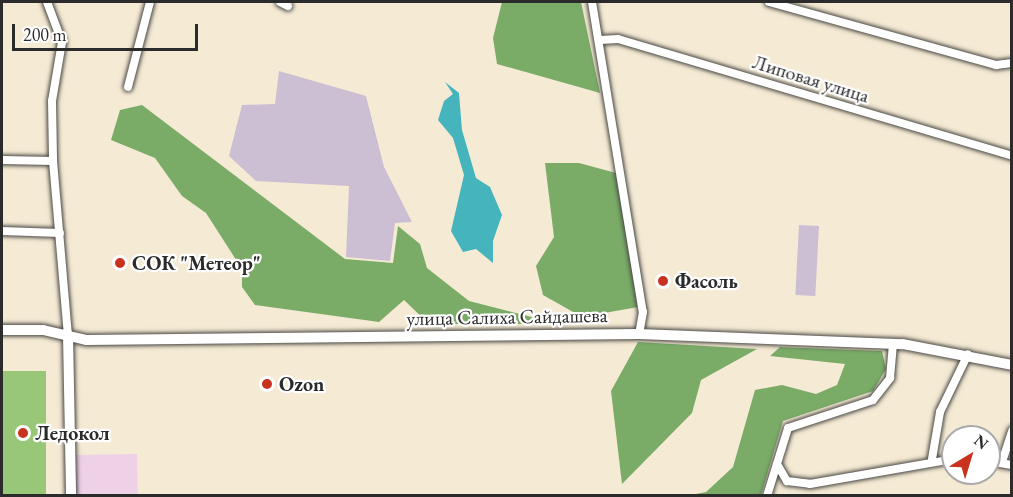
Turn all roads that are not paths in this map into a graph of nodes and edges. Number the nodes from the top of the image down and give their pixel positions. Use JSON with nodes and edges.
{"nodes":[{"id":1,"x":47,"y":2,"type":"edge"},
{"id":2,"x":150,"y":2,"type":"edge"},
{"id":3,"x":592,"y":2,"type":"edge"},
{"id":4,"x":769,"y":2,"type":"edge"},
{"id":5,"x":600,"y":40,"type":"junction"},
{"id":6,"x":1011,"y":63,"type":"edge"},
{"id":7,"x":128,"y":87,"type":"dead end"},
{"id":8,"x":1011,"y":156,"type":"edge"},
{"id":9,"x":2,"y":160,"type":"edge"},
{"id":10,"x":53,"y":161,"type":"junction"},
{"id":11,"x":2,"y":231,"type":"edge"},
{"id":12,"x":60,"y":233,"type":"junction"},
{"id":13,"x":2,"y":330,"type":"edge"},
{"id":14,"x":639,"y":334,"type":"junction"},
{"id":15,"x":68,"y":335,"type":"junction"},
{"id":16,"x":893,"y":344,"type":"junction"},
{"id":17,"x":968,"y":354,"type":"junction"},
{"id":18,"x":1011,"y":365,"type":"edge"},
{"id":19,"x":1011,"y":431,"type":"edge"},
{"id":20,"x":932,"y":459,"type":"junction"},
{"id":21,"x":941,"y":459,"type":"edge"},
{"id":22,"x":777,"y":462,"type":"junction"},
{"id":23,"x":1002,"y":462,"type":"joint"},
{"id":24,"x":1011,"y":465,"type":"edge"},
{"id":25,"x":70,"y":495,"type":"edge"},
{"id":26,"x":767,"y":495,"type":"edge"}],
"edges":[{"from":1,"to":10,"type":"street"},
{"from":2,"to":7,"type":"street"},
{"from":3,"to":5,"type":"street"},
{"from":4,"to":6,"type":"street"},
{"from":5,"to":8,"type":"street","name":"Липовая улица"},
{"from":5,"to":14,"type":"street"},
{"from":9,"to":10,"type":"street"},
{"from":10,"to":12,"type":"street"},
{"from":11,"to":12,"type":"street"},
{"from":12,"to":15,"type":"street"},
{"from":13,"to":15,"type":"street","name":"улица Салиха Сайдашева"},
{"from":14,"to":15,"type":"street","name":"улица Салиха Сайдашева"},
{"from":14,"to":16,"type":"street","name":"улица Салиха Сайдашева"},
{"from":15,"to":25,"type":"street"},
{"from":16,"to":17,"type":"street","name":"улица Салиха Сайдашева"},
{"from":16,"to":22,"type":"street"},
{"from":17,"to":18,"type":"street","name":"улица Салиха Сайдашева"},
{"from":17,"to":20,"type":"street"},
{"from":19,"to":23,"type":"street"},
{"from":20,"to":21,"type":"street"},
{"from":20,"to":22,"type":"street"},
{"from":22,"to":26,"type":"street"},
{"from":23,"to":24,"type":"street"}]}
